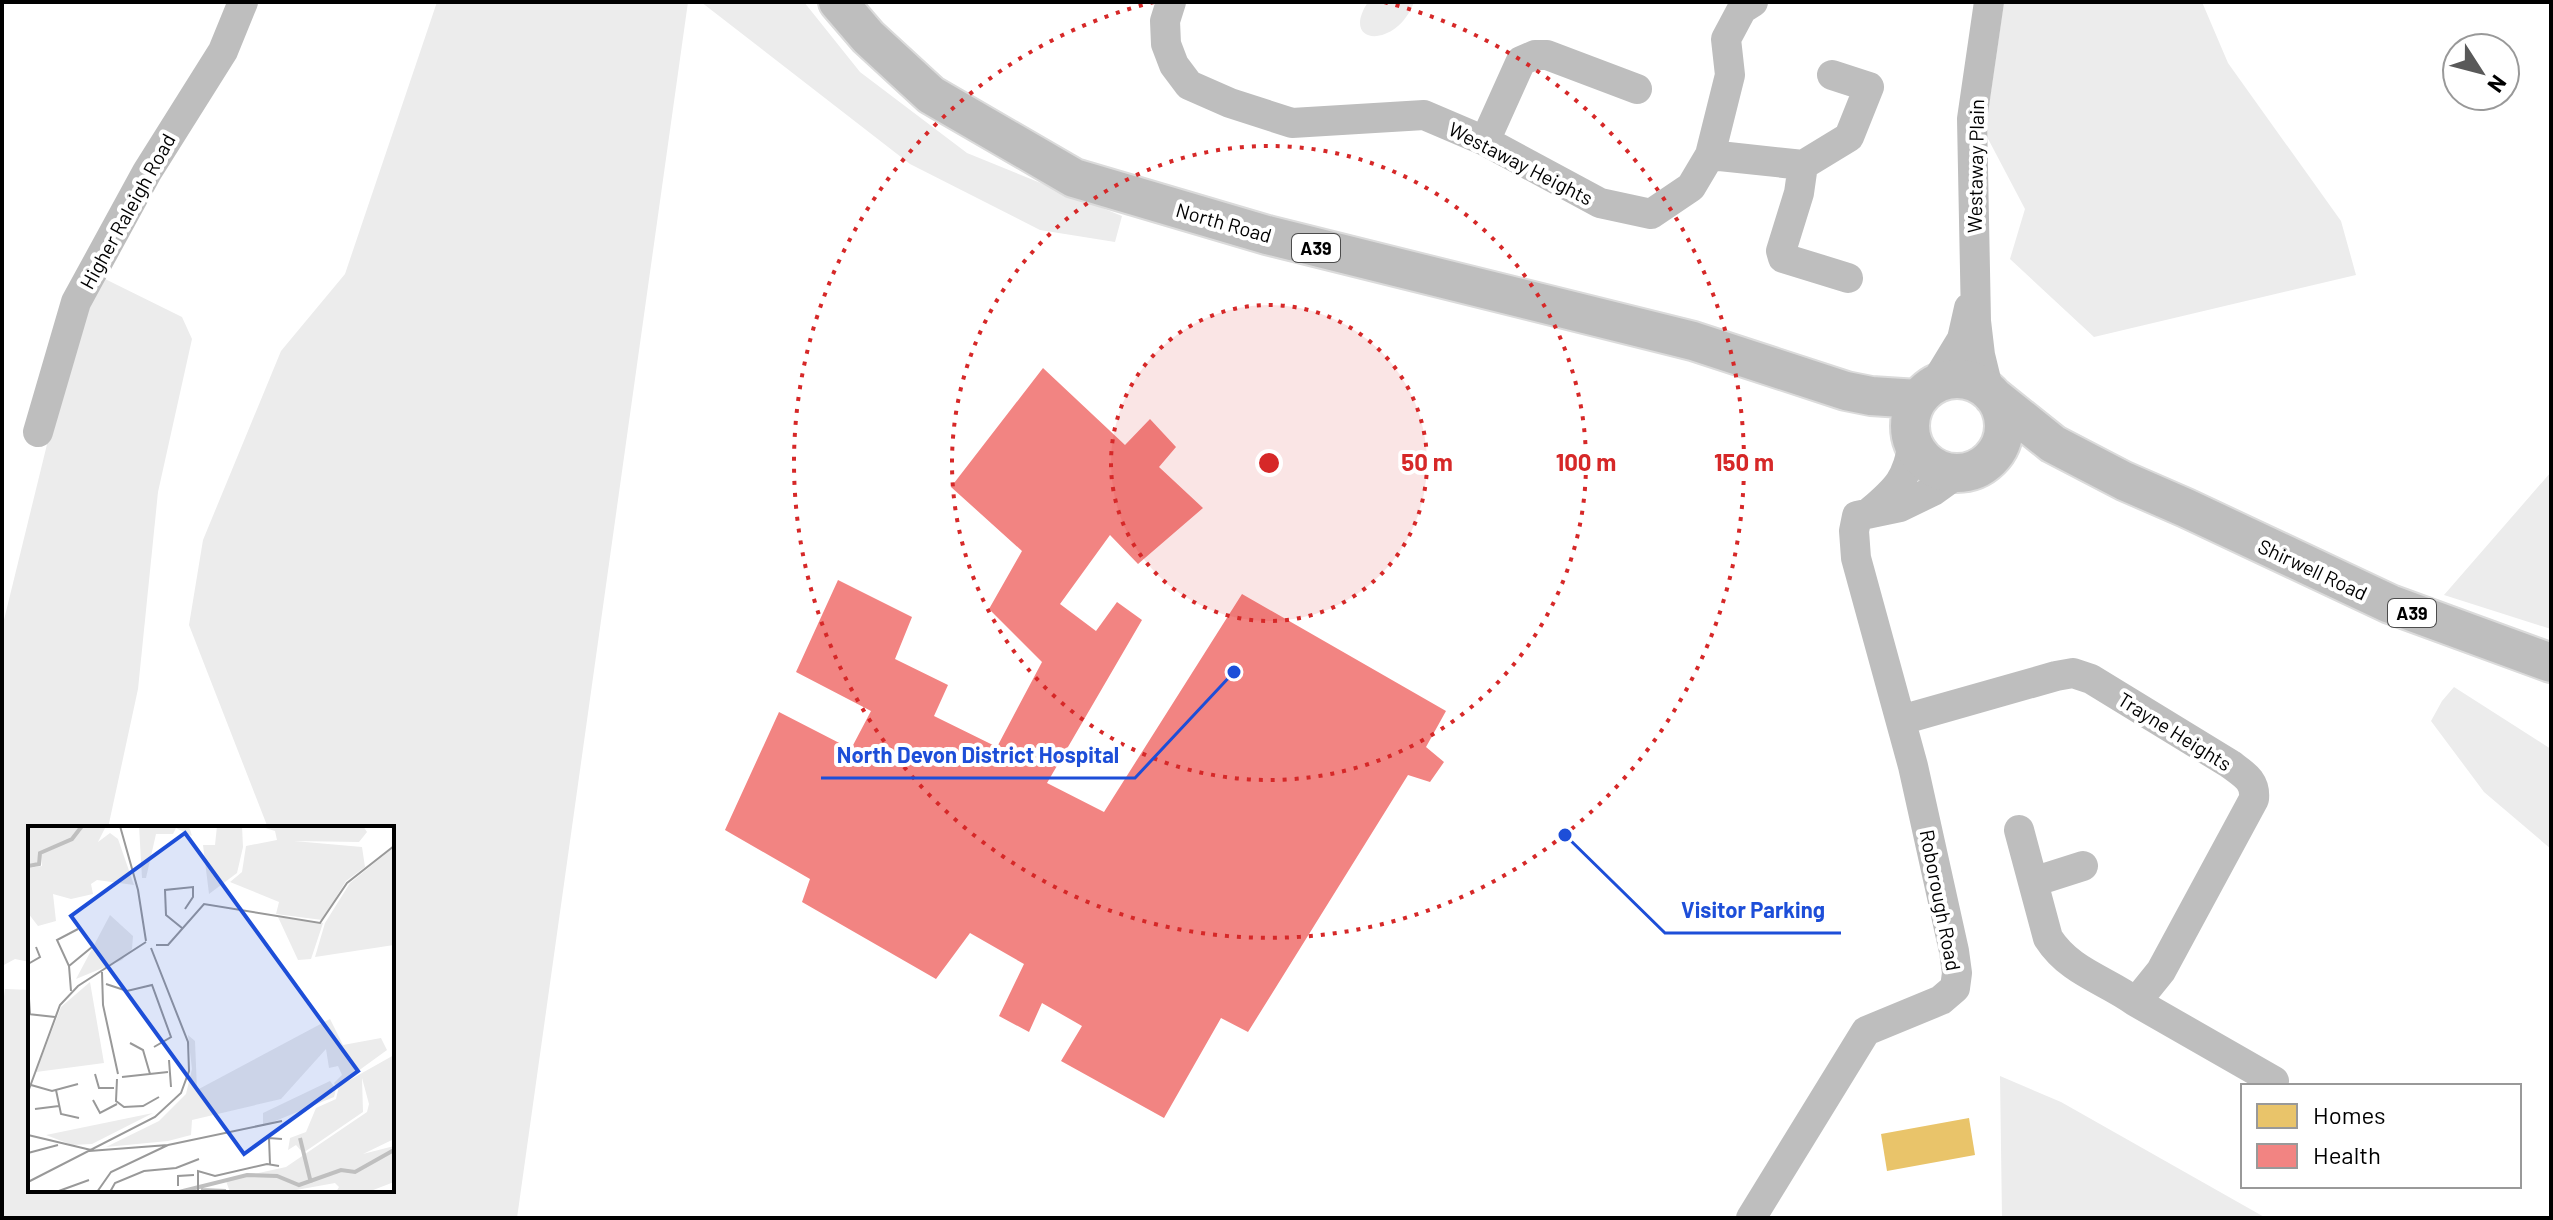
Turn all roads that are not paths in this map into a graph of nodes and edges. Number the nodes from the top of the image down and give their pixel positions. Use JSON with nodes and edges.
{"nodes":[{"id":1,"x":243,"y":2,"type":"edge"},
{"id":2,"x":838,"y":2,"type":"edge"},
{"id":3,"x":1171,"y":2,"type":"edge"},
{"id":4,"x":1753,"y":2,"type":"edge"},
{"id":5,"x":1989,"y":2,"type":"edge"},
{"id":6,"x":1832,"y":75,"type":"dead end"},
{"id":7,"x":1637,"y":89,"type":"dead end"},
{"id":8,"x":1485,"y":141,"type":"junction"},
{"id":9,"x":1710,"y":155,"type":"junction"},
{"id":10,"x":1803,"y":165,"type":"junction"},
{"id":11,"x":1848,"y":278,"type":"dead end"},
{"id":12,"x":1974,"y":283,"type":"junction"},
{"id":13,"x":1846,"y":391,"type":"junction"},
{"id":14,"x":1926,"y":392,"type":"junction"},
{"id":15,"x":1991,"y":394,"type":"junction"},
{"id":16,"x":38,"y":432,"type":"dead end"},
{"id":17,"x":1912,"y":439,"type":"junction"},
{"id":18,"x":1973,"y":467,"type":"junction"},
{"id":19,"x":2124,"y":481,"type":"junction"},
{"id":20,"x":1870,"y":512,"type":"junction"},
{"id":21,"x":2551,"y":663,"type":"edge"},
{"id":22,"x":1901,"y":720,"type":"junction"},
{"id":23,"x":2019,"y":830,"type":"dead end"},
{"id":24,"x":2083,"y":866,"type":"dead end"},
{"id":25,"x":2033,"y":882,"type":"junction"},
{"id":26,"x":2136,"y":1002,"type":"junction"},
{"id":27,"x":2274,"y":1081,"type":"dead end"},
{"id":28,"x":1751,"y":1218,"type":"edge"}],
"edges":[{"from":1,"to":16,"type":"street","name":"Higher Raleigh Road"},
{"from":2,"to":13,"type":"main road","name":"North Road","number":"A39"},
{"from":3,"to":8,"type":"street","name":"Westaway Heights"},
{"from":4,"to":9,"type":"street","name":"Westaway Heights"},
{"from":5,"to":12,"type":"street","name":"Westaway Plain"},
{"from":6,"to":10,"type":"street"},
{"from":7,"to":8,"type":"street"},
{"from":8,"to":9,"type":"street","name":"Westaway Heights"},
{"from":9,"to":10,"type":"street"},
{"from":10,"to":11,"type":"street"},
{"from":12,"to":14,"type":"street","name":"Westaway Plain"},
{"from":12,"to":15,"type":"street","name":"Westaway Plain"},
{"from":13,"to":14,"type":"main road","name":"North Road","number":"A39"},
{"from":13,"to":17,"type":"main road","name":"North Road","number":"A39"},
{"from":14,"to":15,"type":"main road"},
{"from":14,"to":17,"type":"main road"},
{"from":15,"to":18,"type":"main road"},
{"from":15,"to":19,"type":"main road","name":"Shirwell Road","number":"A39"},
{"from":17,"to":18,"type":"main road"},
{"from":17,"to":20,"type":"street","name":"Roborough Road"},
{"from":18,"to":19,"type":"main road","name":"Shirwell Road","number":"A39"},
{"from":18,"to":20,"type":"street"},
{"from":19,"to":21,"type":"main road","name":"Shirwell Road","number":"A39"},
{"from":20,"to":22,"type":"street","name":"Roborough Road"},
{"from":22,"to":26,"type":"street","name":"Trayne Heights"},
{"from":22,"to":28,"type":"street","name":"Roborough Road"},
{"from":23,"to":25,"type":"street"},
{"from":24,"to":25,"type":"street"},
{"from":25,"to":26,"type":"street"},
{"from":26,"to":27,"type":"street"}]}
